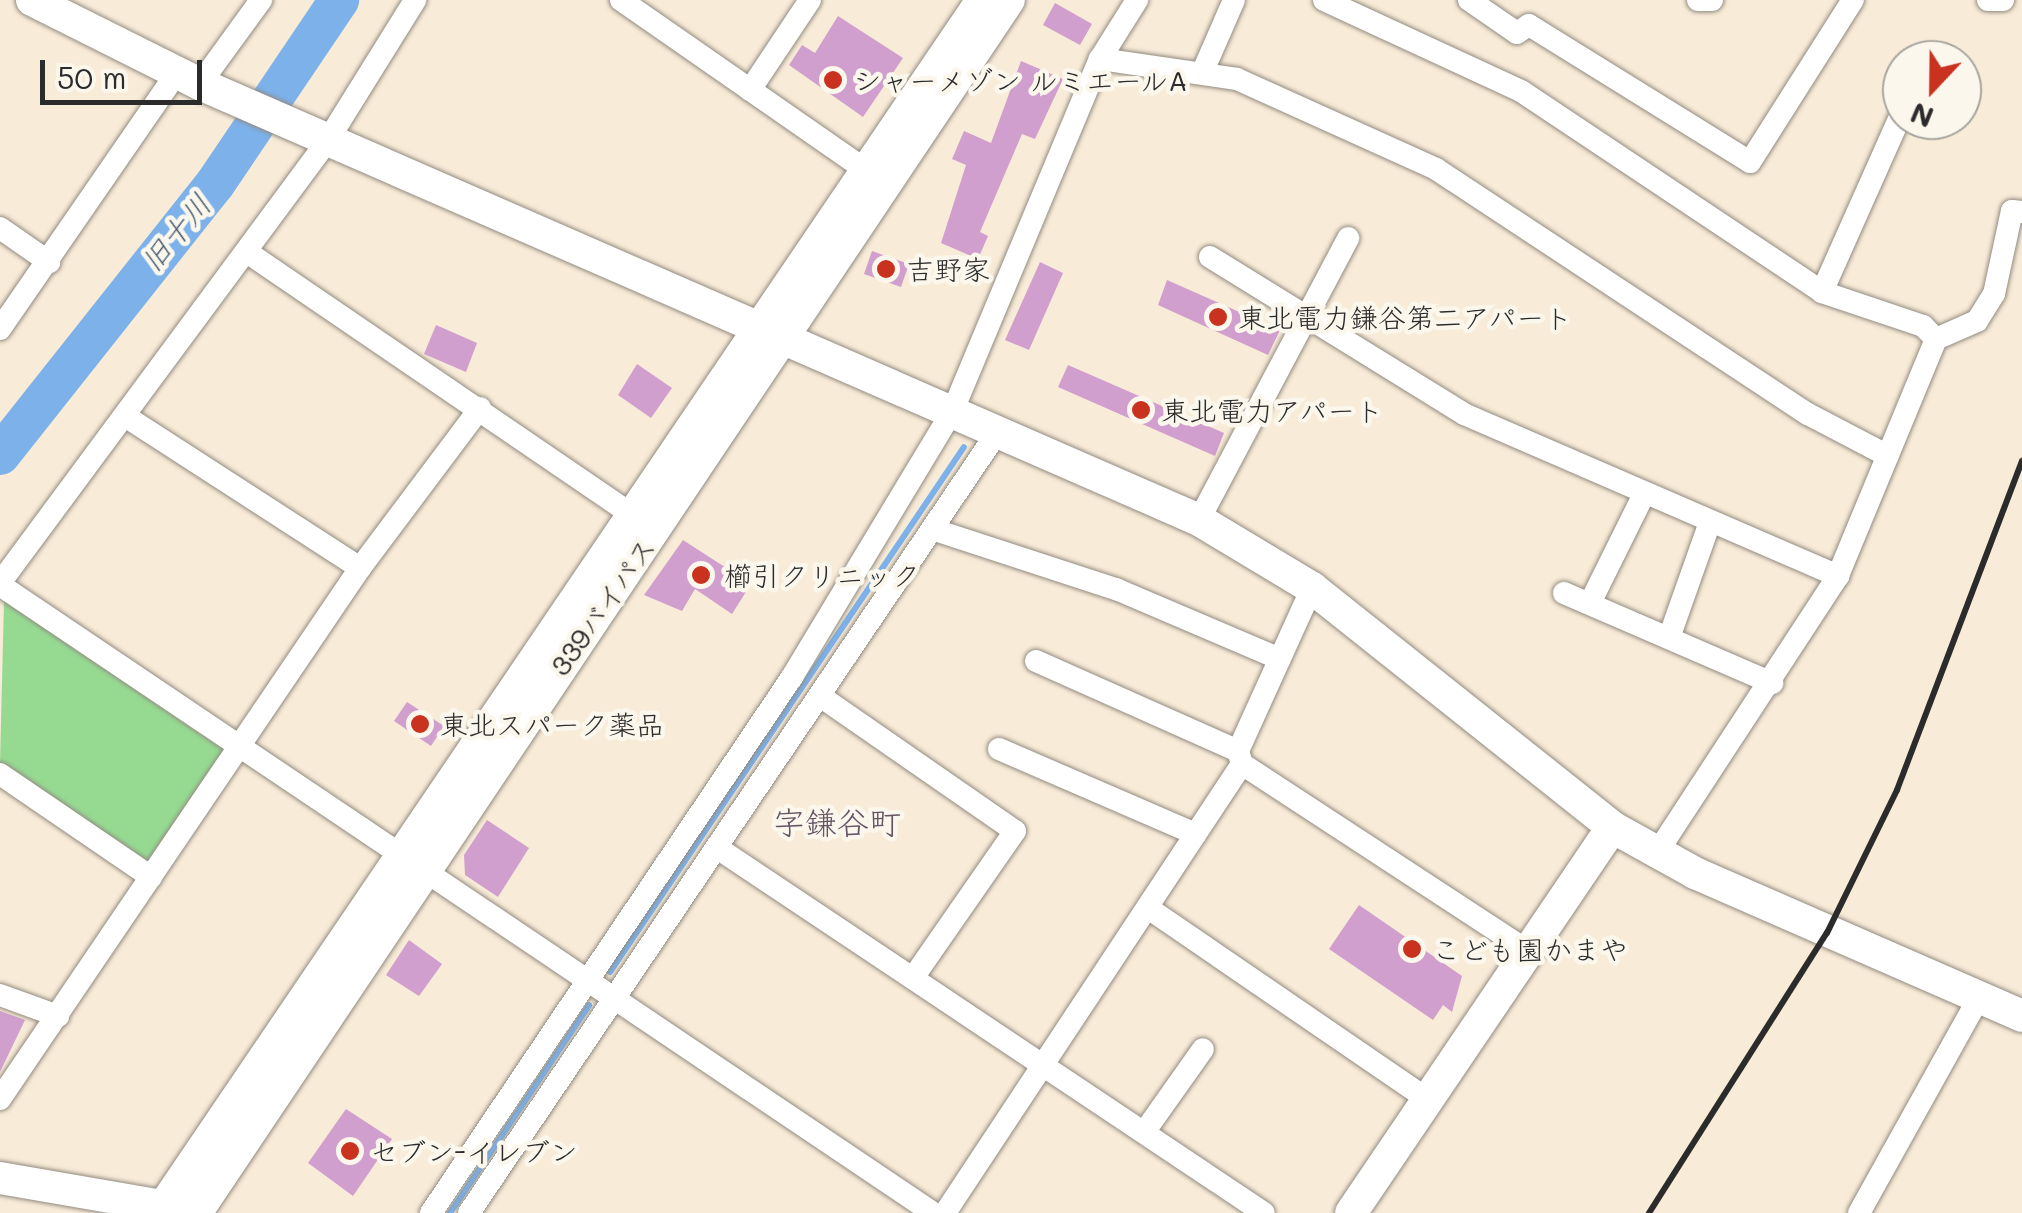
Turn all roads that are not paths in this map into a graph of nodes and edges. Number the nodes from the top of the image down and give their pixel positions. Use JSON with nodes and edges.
{"nodes":[{"id":1,"x":32,"y":0,"type":"edge"},
{"id":2,"x":262,"y":0,"type":"edge"},
{"id":3,"x":415,"y":0,"type":"edge"},
{"id":4,"x":621,"y":0,"type":"edge"},
{"id":5,"x":810,"y":0,"type":"edge"},
{"id":6,"x":982,"y":0,"type":"edge"},
{"id":7,"x":1008,"y":0,"type":"edge"},
{"id":8,"x":1137,"y":0,"type":"edge"},
{"id":9,"x":1234,"y":0,"type":"edge"},
{"id":10,"x":1324,"y":0,"type":"edge"},
{"id":11,"x":1469,"y":0,"type":"edge"},
{"id":12,"x":1698,"y":0,"type":"edge"},
{"id":13,"x":1712,"y":0,"type":"edge"},
{"id":14,"x":1853,"y":0,"type":"edge"},
{"id":15,"x":1988,"y":0,"type":"edge"},
{"id":16,"x":2003,"y":0,"type":"edge"},
{"id":17,"x":1100,"y":59,"type":"junction"},
{"id":18,"x":1203,"y":71,"type":"junction"},
{"id":19,"x":194,"y":81,"type":"junction"},
{"id":20,"x":750,"y":90,"type":"junction"},
{"id":21,"x":328,"y":140,"type":"junction"},
{"id":22,"x":1890,"y":140,"type":"edge"},
{"id":23,"x":861,"y":167,"type":"junction"},
{"id":24,"x":2022,"y":212,"type":"edge"},
{"id":25,"x":0,"y":228,"type":"edge"},
{"id":26,"x":1348,"y":238,"type":"dead end"},
{"id":27,"x":247,"y":252,"type":"junction"},
{"id":28,"x":1210,"y":258,"type":"dead end"},
{"id":29,"x":50,"y":262,"type":"junction"},
{"id":30,"x":1822,"y":292,"type":"junction"},
{"id":31,"x":1307,"y":318,"type":"junction"},
{"id":32,"x":0,"y":329,"type":"edge"},
{"id":33,"x":771,"y":333,"type":"junction"},
{"id":34,"x":1936,"y":339,"type":"junction"},
{"id":35,"x":480,"y":408,"type":"junction"},
{"id":36,"x":953,"y":410,"type":"junction"},
{"id":37,"x":125,"y":416,"type":"junction"},
{"id":38,"x":999,"y":430,"type":"junction"},
{"id":39,"x":1888,"y":456,"type":"junction"},
{"id":40,"x":1644,"y":494,"type":"junction"},
{"id":41,"x":1199,"y":520,"type":"junction"},
{"id":42,"x":644,"y":522,"type":"junction"},
{"id":43,"x":1710,"y":522,"type":"junction"},
{"id":44,"x":932,"y":529,"type":"junction"},
{"id":45,"x":360,"y":568,"type":"junction"},
{"id":46,"x":1838,"y":576,"type":"junction"},
{"id":47,"x":0,"y":584,"type":"edge"},
{"id":48,"x":1312,"y":588,"type":"junction"},
{"id":49,"x":1564,"y":593,"type":"dead end"},
{"id":50,"x":1590,"y":603,"type":"junction"},
{"id":51,"x":1670,"y":635,"type":"junction"},
{"id":52,"x":1280,"y":659,"type":"junction"},
{"id":53,"x":1036,"y":661,"type":"dead end"},
{"id":54,"x":1772,"y":683,"type":"junction"},
{"id":55,"x":820,"y":696,"type":"junction"},
{"id":56,"x":239,"y":747,"type":"junction"},
{"id":57,"x":999,"y":749,"type":"dead end"},
{"id":58,"x":1240,"y":757,"type":"junction"},
{"id":59,"x":0,"y":774,"type":"edge"},
{"id":60,"x":1612,"y":826,"type":"junction"},
{"id":61,"x":1196,"y":834,"type":"junction"},
{"id":62,"x":720,"y":849,"type":"junction"},
{"id":63,"x":1657,"y":853,"type":"junction"},
{"id":64,"x":412,"y":865,"type":"junction"},
{"id":65,"x":151,"y":877,"type":"junction"},
{"id":66,"x":1151,"y":910,"type":"junction"},
{"id":67,"x":1526,"y":950,"type":"junction"},
{"id":68,"x":914,"y":978,"type":"junction"},
{"id":69,"x":588,"y":980,"type":"junction"},
{"id":70,"x":0,"y":994,"type":"edge"},
{"id":71,"x":1979,"y":997,"type":"junction"},
{"id":72,"x":614,"y":998,"type":"junction"},
{"id":73,"x":58,"y":1016,"type":"junction"},
{"id":74,"x":2022,"y":1016,"type":"edge"},
{"id":75,"x":1203,"y":1049,"type":"dead end"},
{"id":76,"x":1046,"y":1063,"type":"junction"},
{"id":77,"x":0,"y":1099,"type":"edge"},
{"id":78,"x":1426,"y":1099,"type":"junction"},
{"id":79,"x":1145,"y":1131,"type":"junction"},
{"id":80,"x":0,"y":1178,"type":"edge"},
{"id":81,"x":184,"y":1211,"type":"edge"},
{"id":82,"x":431,"y":1213,"type":"edge"},
{"id":83,"x":469,"y":1213,"type":"edge"},
{"id":84,"x":932,"y":1213,"type":"edge"},
{"id":85,"x":945,"y":1213,"type":"edge"},
{"id":86,"x":1264,"y":1213,"type":"edge"},
{"id":87,"x":1351,"y":1213,"type":"edge"},
{"id":88,"x":1858,"y":1213,"type":"edge"}],
"edges":[{"from":1,"to":19,"type":"street"},
{"from":2,"to":19,"type":"street"},
{"from":3,"to":21,"type":"street"},
{"from":4,"to":20,"type":"street"},
{"from":5,"to":20,"type":"street"},
{"from":6,"to":23,"type":"street"},
{"from":7,"to":33,"type":"street","name":"339バイパス"},
{"from":8,"to":17,"type":"street"},
{"from":9,"to":18,"type":"street"},
{"from":10,"to":30,"type":"street"},
{"from":11,"to":14,"type":"street"},
{"from":12,"to":13,"type":"street"},
{"from":15,"to":16,"type":"street"},
{"from":17,"to":18,"type":"street"},
{"from":17,"to":36,"type":"street"},
{"from":18,"to":39,"type":"street"},
{"from":19,"to":21,"type":"street"},
{"from":19,"to":29,"type":"street"},
{"from":20,"to":23,"type":"street"},
{"from":21,"to":27,"type":"street"},
{"from":21,"to":33,"type":"street"},
{"from":22,"to":30,"type":"street"},
{"from":23,"to":33,"type":"street"},
{"from":24,"to":34,"type":"street"},
{"from":25,"to":29,"type":"street"},
{"from":26,"to":31,"type":"street"},
{"from":27,"to":35,"type":"street"},
{"from":27,"to":37,"type":"street"},
{"from":28,"to":31,"type":"street"},
{"from":29,"to":32,"type":"street"},
{"from":30,"to":34,"type":"street"},
{"from":31,"to":40,"type":"street"},
{"from":31,"to":41,"type":"street"},
{"from":33,"to":36,"type":"street"},
{"from":33,"to":42,"type":"street","name":"339バイパス"},
{"from":34,"to":39,"type":"street"},
{"from":35,"to":42,"type":"street"},
{"from":35,"to":45,"type":"street"},
{"from":36,"to":38,"type":"street"},
{"from":36,"to":69,"type":"street"},
{"from":37,"to":45,"type":"street"},
{"from":37,"to":47,"type":"street"},
{"from":38,"to":41,"type":"street"},
{"from":38,"to":44,"type":"street"},
{"from":39,"to":46,"type":"street"},
{"from":40,"to":43,"type":"street"},
{"from":40,"to":50,"type":"street"},
{"from":41,"to":48,"type":"street"},
{"from":42,"to":64,"type":"street","name":"339バイパス"},
{"from":43,"to":46,"type":"street"},
{"from":43,"to":51,"type":"street"},
{"from":44,"to":52,"type":"street"},
{"from":44,"to":55,"type":"street"},
{"from":45,"to":56,"type":"street"},
{"from":46,"to":54,"type":"street"},
{"from":47,"to":56,"type":"street"},
{"from":48,"to":52,"type":"street"},
{"from":48,"to":60,"type":"street"},
{"from":49,"to":50,"type":"street"},
{"from":50,"to":51,"type":"street"},
{"from":51,"to":54,"type":"street"},
{"from":52,"to":58,"type":"street"},
{"from":53,"to":58,"type":"street"},
{"from":54,"to":63,"type":"street"},
{"from":55,"to":62,"type":"street"},
{"from":55,"to":68,"type":"street"},
{"from":56,"to":64,"type":"street"},
{"from":56,"to":65,"type":"street"},
{"from":57,"to":61,"type":"street"},
{"from":58,"to":61,"type":"street"},
{"from":58,"to":67,"type":"street"},
{"from":59,"to":65,"type":"street"},
{"from":60,"to":63,"type":"street"},
{"from":60,"to":67,"type":"street"},
{"from":61,"to":66,"type":"street"},
{"from":62,"to":68,"type":"street"},
{"from":62,"to":72,"type":"street"},
{"from":63,"to":71,"type":"street"},
{"from":64,"to":69,"type":"street"},
{"from":64,"to":81,"type":"street","name":"339バイパス"},
{"from":65,"to":73,"type":"street"},
{"from":66,"to":76,"type":"street"},
{"from":66,"to":78,"type":"street"},
{"from":67,"to":78,"type":"street"},
{"from":68,"to":76,"type":"street"},
{"from":69,"to":72,"type":"street"},
{"from":69,"to":82,"type":"street"},
{"from":70,"to":73,"type":"street"},
{"from":71,"to":74,"type":"street"},
{"from":71,"to":88,"type":"street"},
{"from":72,"to":83,"type":"street"},
{"from":72,"to":84,"type":"street"},
{"from":73,"to":77,"type":"street"},
{"from":75,"to":79,"type":"street"},
{"from":76,"to":79,"type":"street"},
{"from":76,"to":85,"type":"street"},
{"from":78,"to":87,"type":"street"},
{"from":79,"to":86,"type":"street"},
{"from":80,"to":81,"type":"street"}]}
